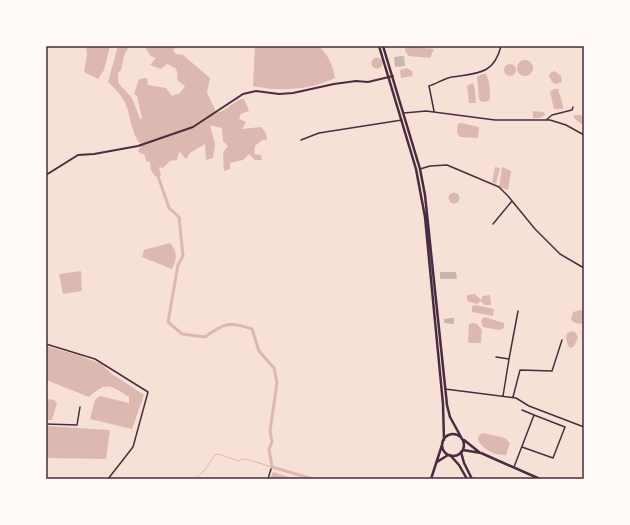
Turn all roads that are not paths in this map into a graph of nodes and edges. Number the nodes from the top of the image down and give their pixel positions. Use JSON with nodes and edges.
{"nodes":[{"id":1,"x":379,"y":46,"type":"edge"},
{"id":2,"x":383,"y":46,"type":"edge"},
{"id":3,"x":501,"y":46,"type":"edge"},
{"id":4,"x":393,"y":76,"type":"junction"},
{"id":5,"x":389,"y":77,"type":"junction"},
{"id":6,"x":573,"y":107,"type":"dead end"},
{"id":7,"x":434,"y":112,"type":"junction"},
{"id":8,"x":404,"y":113,"type":"junction"},
{"id":9,"x":402,"y":120,"type":"junction"},
{"id":10,"x":546,"y":120,"type":"junction"},
{"id":11,"x":584,"y":135,"type":"edge"},
{"id":12,"x":301,"y":140,"type":"dead end"},
{"id":13,"x":420,"y":169,"type":"junction"},
{"id":14,"x":46,"y":175,"type":"edge"},
{"id":15,"x":512,"y":201,"type":"junction"},
{"id":16,"x":493,"y":224,"type":"dead end"},
{"id":17,"x":584,"y":268,"type":"edge"},
{"id":18,"x":518,"y":312,"type":"dead end"},
{"id":19,"x":562,"y":340,"type":"dead end"},
{"id":20,"x":46,"y":344,"type":"edge"},
{"id":21,"x":496,"y":357,"type":"dead end"},
{"id":22,"x":509,"y":359,"type":"junction"},
{"id":23,"x":445,"y":389,"type":"junction"},
{"id":24,"x":503,"y":396,"type":"junction"},
{"id":25,"x":513,"y":397,"type":"junction"},
{"id":26,"x":80,"y":407,"type":"dead end"},
{"id":27,"x":522,"y":410,"type":"dead end"},
{"id":28,"x":534,"y":415,"type":"junction"},
{"id":29,"x":46,"y":424,"type":"edge"},
{"id":30,"x":584,"y":427,"type":"edge"},
{"id":31,"x":462,"y":438,"type":"junction"},
{"id":32,"x":443,"y":441,"type":"junction"},
{"id":33,"x":522,"y":447,"type":"junction"},
{"id":34,"x":462,"y":451,"type":"junction"},
{"id":35,"x":481,"y":453,"type":"junction"},
{"id":36,"x":449,"y":455,"type":"junction"},
{"id":37,"x":435,"y":466,"type":"junction"},
{"id":38,"x":514,"y":468,"type":"junction"},
{"id":39,"x":271,"y":469,"type":"dead end"},
{"id":40,"x":108,"y":479,"type":"edge"},
{"id":41,"x":268,"y":479,"type":"edge"},
{"id":42,"x":431,"y":479,"type":"edge"},
{"id":43,"x":467,"y":479,"type":"edge"},
{"id":44,"x":472,"y":479,"type":"edge"},
{"id":45,"x":540,"y":479,"type":"edge"}],
"edges":[{"from":1,"to":5,"type":"main road"},
{"from":2,"to":4,"type":"main road"},
{"from":3,"to":7,"type":"street"},
{"from":4,"to":5,"type":"street"},
{"from":4,"to":8,"type":"main road"},
{"from":5,"to":9,"type":"main road"},
{"from":5,"to":14,"type":"street"},
{"from":6,"to":10,"type":"street"},
{"from":7,"to":8,"type":"street"},
{"from":7,"to":10,"type":"street"},
{"from":8,"to":13,"type":"main road"},
{"from":9,"to":12,"type":"street"},
{"from":9,"to":32,"type":"main road"},
{"from":10,"to":11,"type":"street"},
{"from":13,"to":15,"type":"street"},
{"from":13,"to":23,"type":"main road"},
{"from":15,"to":16,"type":"street"},
{"from":15,"to":17,"type":"street"},
{"from":18,"to":22,"type":"street"},
{"from":19,"to":25,"type":"street"},
{"from":20,"to":40,"type":"street"},
{"from":21,"to":22,"type":"street"},
{"from":22,"to":24,"type":"street"},
{"from":23,"to":24,"type":"street"},
{"from":23,"to":31,"type":"main road"},
{"from":24,"to":25,"type":"street"},
{"from":25,"to":30,"type":"street"},
{"from":26,"to":29,"type":"street"},
{"from":27,"to":28,"type":"street"},
{"from":28,"to":33,"type":"street"},
{"from":28,"to":33,"type":"street"},
{"from":31,"to":32,"type":"main road"},
{"from":31,"to":34,"type":"main road"},
{"from":31,"to":35,"type":"main road"},
{"from":32,"to":36,"type":"main road"},
{"from":32,"to":37,"type":"main road"},
{"from":33,"to":38,"type":"street"},
{"from":34,"to":35,"type":"main road"},
{"from":34,"to":36,"type":"main road"},
{"from":34,"to":44,"type":"main road"},
{"from":35,"to":38,"type":"main road"},
{"from":36,"to":37,"type":"main road"},
{"from":36,"to":43,"type":"main road"},
{"from":37,"to":42,"type":"main road"},
{"from":38,"to":45,"type":"main road"},
{"from":39,"to":41,"type":"street"}]}
